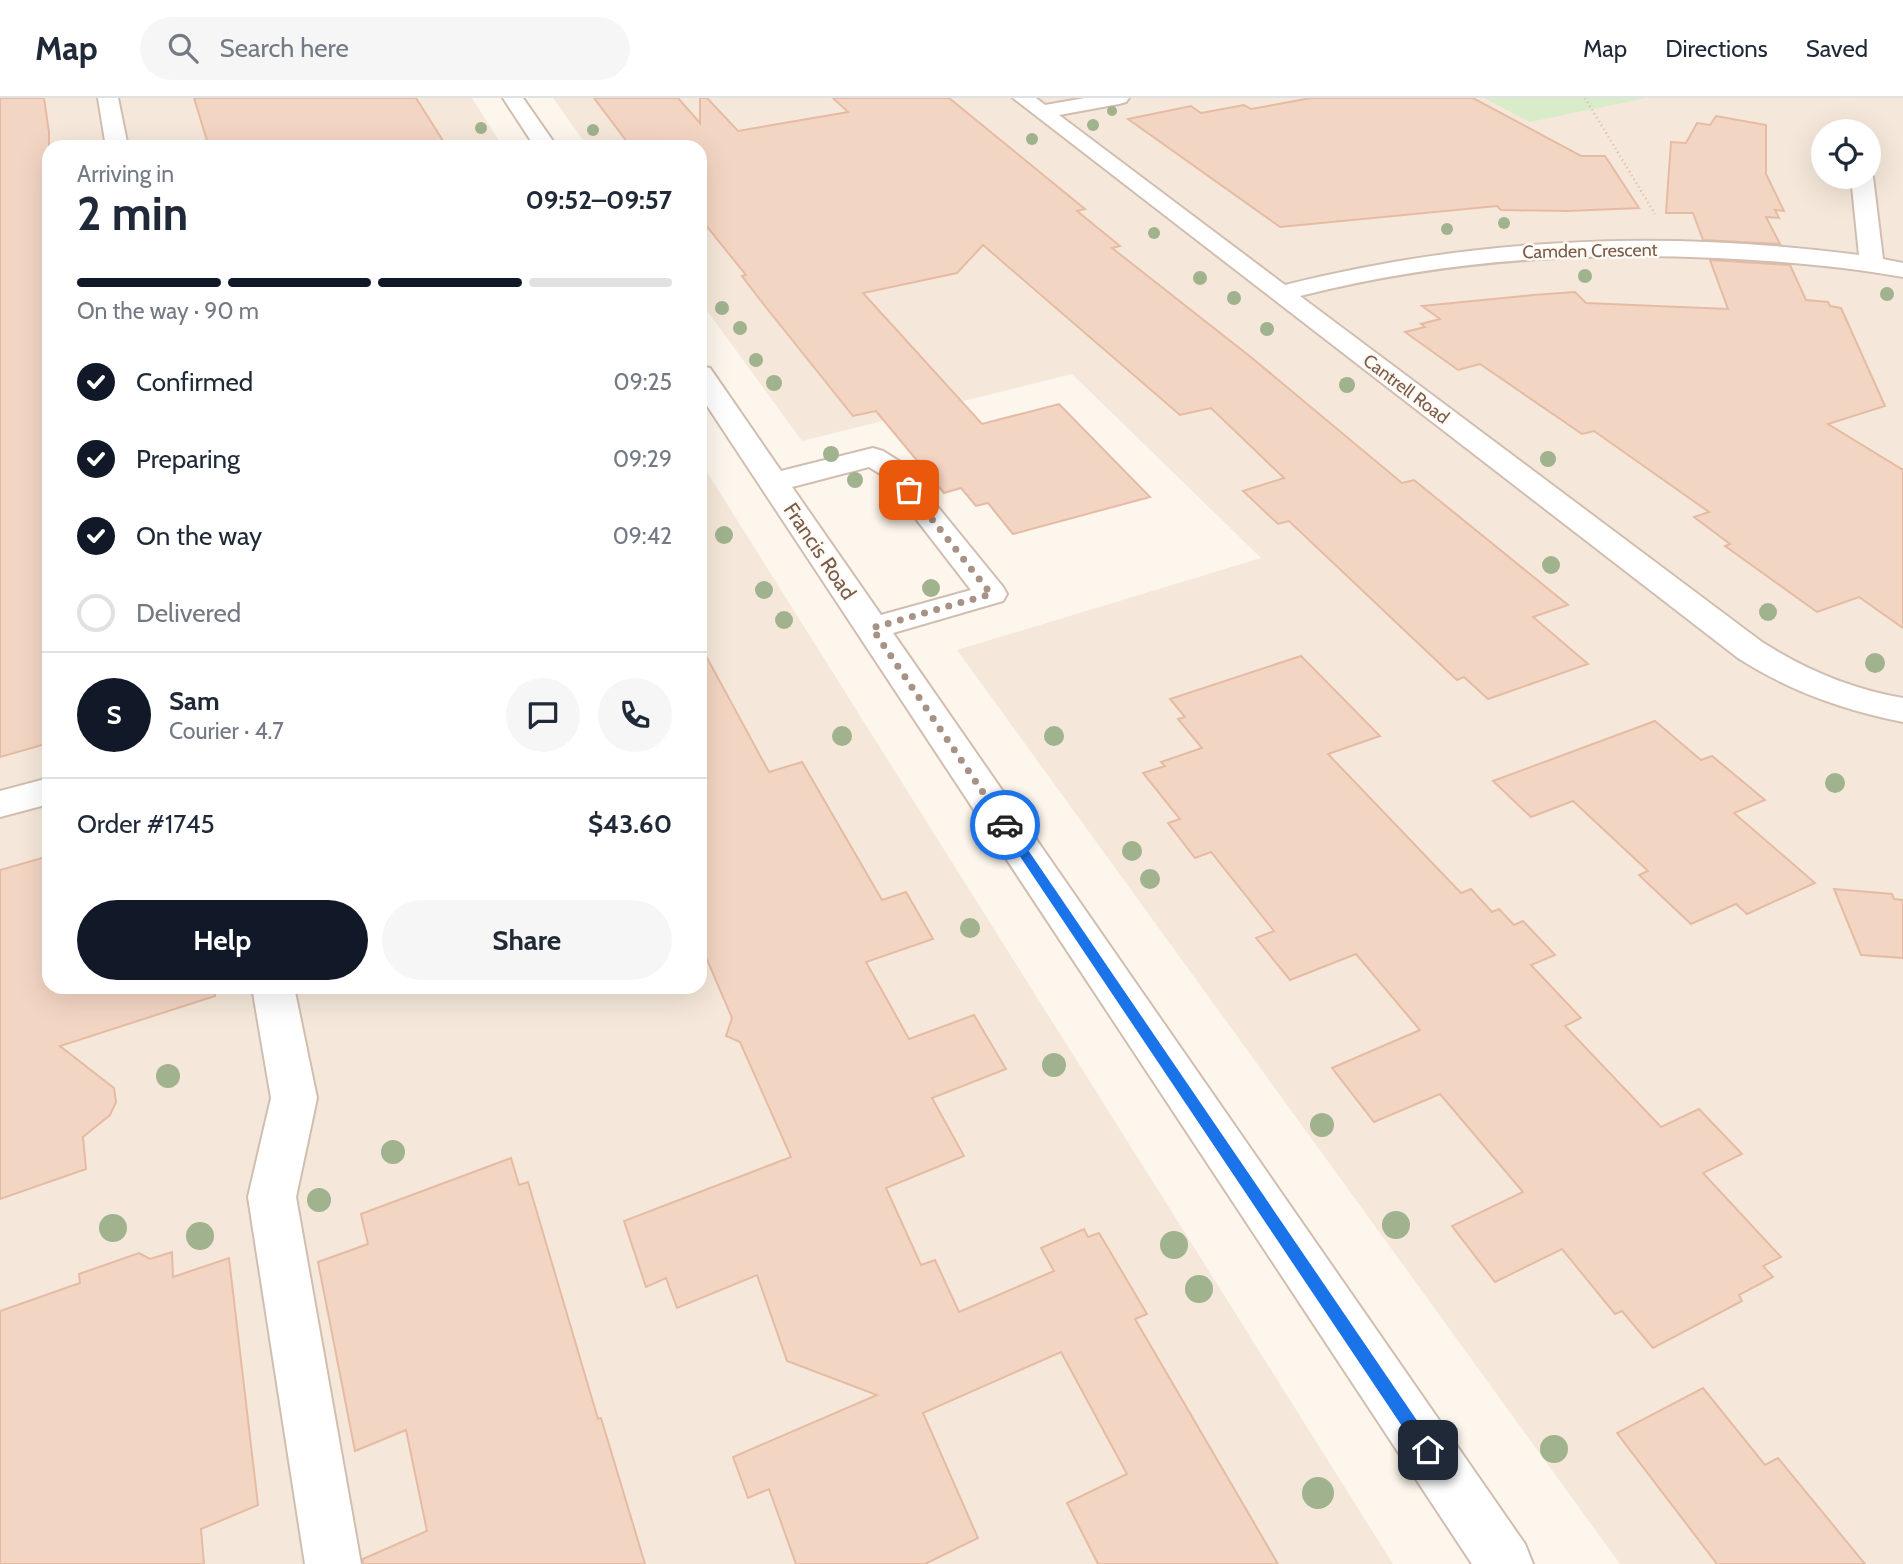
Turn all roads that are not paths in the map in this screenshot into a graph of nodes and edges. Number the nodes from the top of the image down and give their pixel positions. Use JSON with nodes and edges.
{"nodes":[{"id":1,"x":108,"y":98,"type":"edge"},
{"id":2,"x":513,"y":98,"type":"edge"},
{"id":3,"x":1119,"y":98,"type":"edge"},
{"id":4,"x":1032,"y":105,"type":"edge"},
{"id":5,"x":116,"y":140,"type":"edge"},
{"id":6,"x":541,"y":140,"type":"edge"},
{"id":7,"x":1862,"y":189,"type":"edge"},
{"id":8,"x":1872,"y":265,"type":"junction"},
{"id":9,"x":1903,"y":270,"type":"edge"},
{"id":10,"x":1280,"y":294,"type":"junction"},
{"id":11,"x":707,"y":384,"type":"edge"},
{"id":12,"x":774,"y":482,"type":"junction"},
{"id":13,"x":872,"y":628,"type":"junction"},
{"id":14,"x":1903,"y":710,"type":"edge"},
{"id":15,"x":42,"y":793,"type":"edge"},
{"id":16,"x":0,"y":804,"type":"edge"},
{"id":17,"x":274,"y":994,"type":"edge"},
{"id":18,"x":333,"y":1564,"type":"edge"},
{"id":19,"x":1505,"y":1564,"type":"edge"}],
"edges":[{"from":1,"to":5,"type":"street"},
{"from":2,"to":6,"type":"street"},
{"from":3,"to":4,"type":"street"},
{"from":4,"to":10,"type":"street","name":"Cantrell Road"},
{"from":7,"to":8,"type":"street"},
{"from":8,"to":9,"type":"street","name":"Camden Crescent"},
{"from":8,"to":10,"type":"street","name":"Camden Crescent"},
{"from":10,"to":14,"type":"street","name":"Cantrell Road"},
{"from":11,"to":12,"type":"street","name":"Francis Road"},
{"from":12,"to":13,"type":"street","name":"Francis Road"},
{"from":12,"to":13,"type":"street"},
{"from":13,"to":19,"type":"street","name":"Francis Road"},
{"from":15,"to":16,"type":"street"},
{"from":17,"to":18,"type":"street"}]}
